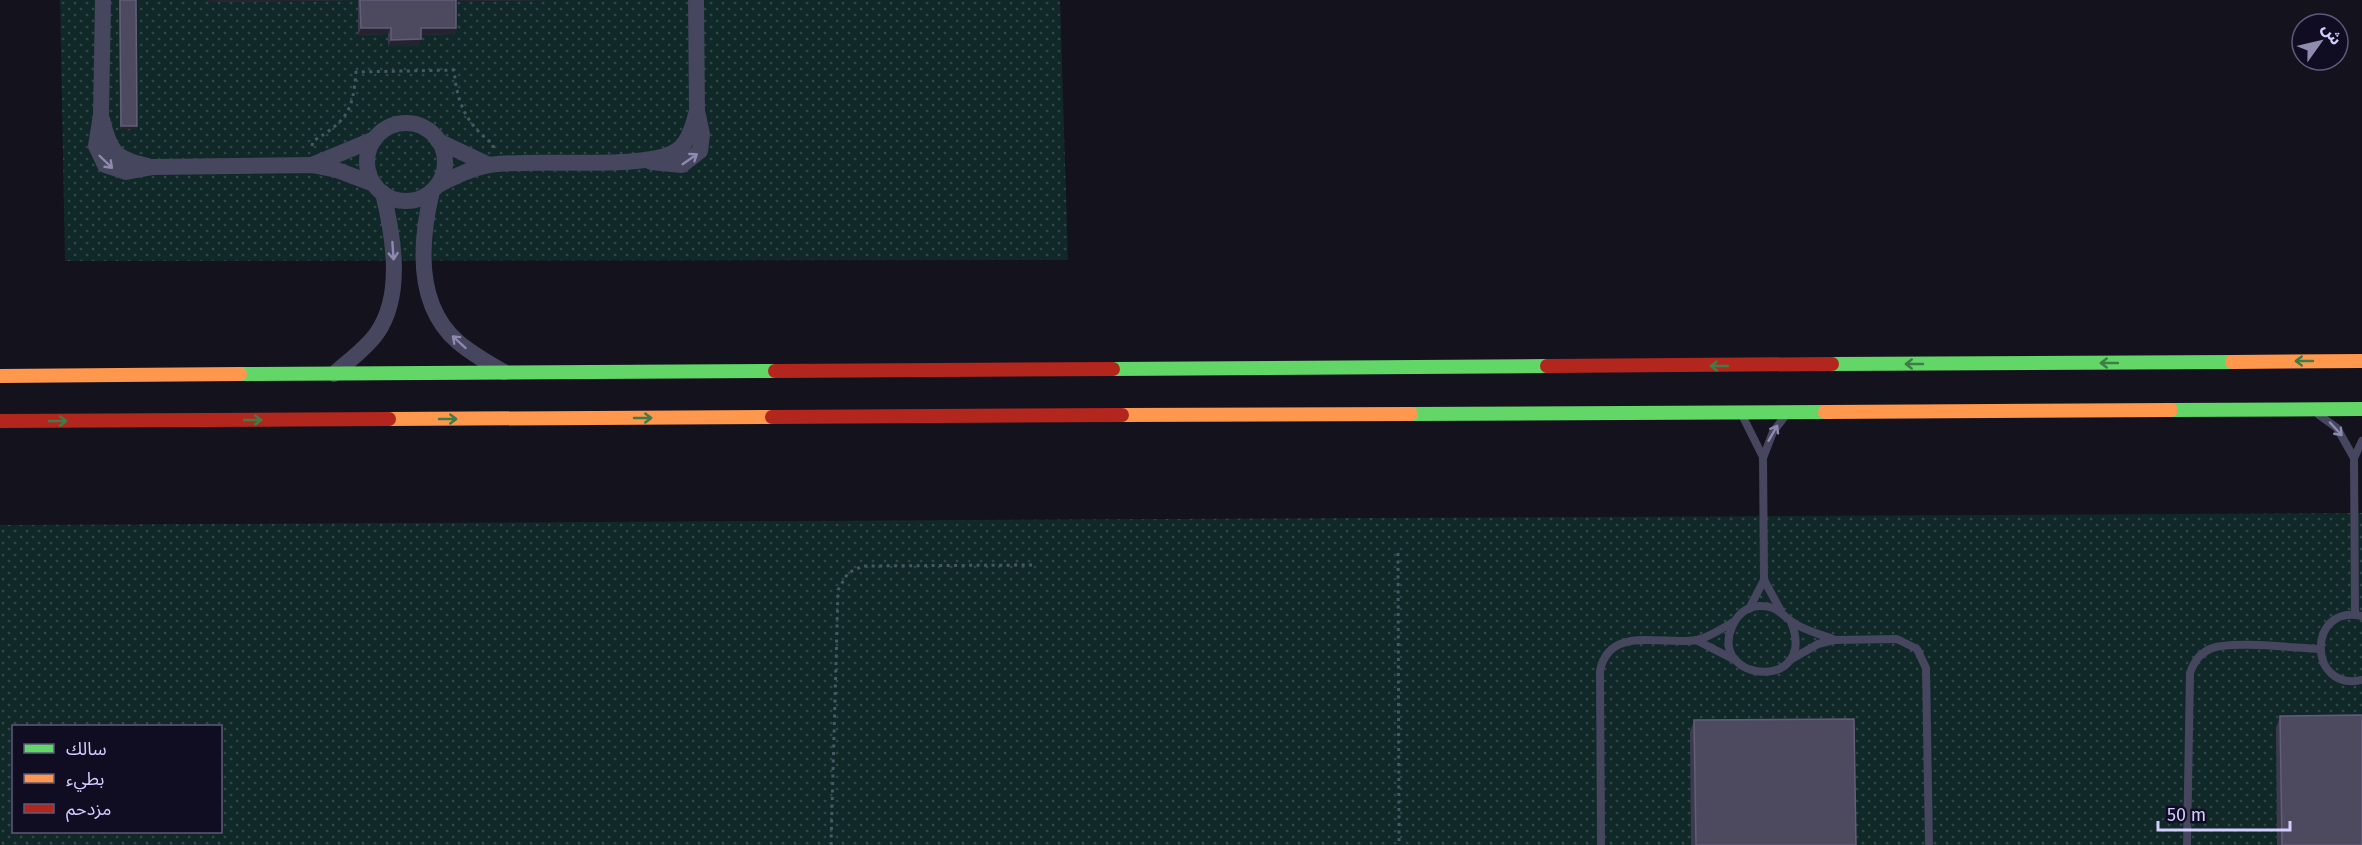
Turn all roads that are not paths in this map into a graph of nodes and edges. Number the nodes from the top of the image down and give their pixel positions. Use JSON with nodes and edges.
{"nodes":[{"id":1,"x":103,"y":0,"type":"edge"},
{"id":2,"x":696,"y":0,"type":"edge"},
{"id":3,"x":375,"y":140,"type":"junction"},
{"id":4,"x":438,"y":141,"type":"junction"},
{"id":5,"x":310,"y":165,"type":"junction"},
{"id":6,"x":491,"y":165,"type":"junction"},
{"id":7,"x":435,"y":188,"type":"junction"},
{"id":8,"x":378,"y":189,"type":"junction"},
{"id":9,"x":2362,"y":361,"type":"edge"},
{"id":10,"x":334,"y":374,"type":"junction"},
{"id":11,"x":507,"y":374,"type":"junction"},
{"id":12,"x":0,"y":376,"type":"edge"},
{"id":13,"x":2308,"y":409,"type":"junction"},
{"id":14,"x":2362,"y":409,"type":"edge"},
{"id":15,"x":1790,"y":411,"type":"junction"},
{"id":16,"x":1740,"y":412,"type":"junction"},
{"id":17,"x":0,"y":421,"type":"edge"},
{"id":18,"x":2362,"y":441,"type":"edge"},
{"id":19,"x":1763,"y":458,"type":"junction"},
{"id":20,"x":2354,"y":458,"type":"junction"},
{"id":21,"x":1764,"y":580,"type":"junction"},
{"id":22,"x":1749,"y":609,"type":"junction"},
{"id":23,"x":1782,"y":612,"type":"junction"},
{"id":24,"x":2359,"y":615,"type":"edge"},
{"id":25,"x":1735,"y":621,"type":"junction"},
{"id":26,"x":1791,"y":621,"type":"junction"},
{"id":27,"x":1696,"y":640,"type":"junction"},
{"id":28,"x":1834,"y":640,"type":"junction"},
{"id":29,"x":2319,"y":649,"type":"junction"},
{"id":30,"x":1790,"y":660,"type":"junction"},
{"id":31,"x":1737,"y":662,"type":"junction"},
{"id":32,"x":2362,"y":680,"type":"edge"},
{"id":33,"x":1601,"y":845,"type":"edge"},
{"id":34,"x":1929,"y":845,"type":"edge"},
{"id":35,"x":2187,"y":845,"type":"edge"}],
"edges":[{"from":1,"to":5,"type":"street"},
{"from":2,"to":6,"type":"street"},
{"from":3,"to":4,"type":"street"},
{"from":3,"to":5,"type":"street"},
{"from":3,"to":8,"type":"street"},
{"from":4,"to":6,"type":"street"},
{"from":4,"to":7,"type":"street"},
{"from":5,"to":8,"type":"street"},
{"from":6,"to":7,"type":"street"},
{"from":7,"to":8,"type":"street"},
{"from":11,"to":7,"type":"street","one_way":true},
{"from":8,"to":10,"type":"street","one_way":true},
{"from":9,"to":11,"type":"street","one_way":true},
{"from":10,"to":11,"type":"street"},
{"from":10,"to":12,"type":"street"},
{"from":13,"to":14,"type":"street"},
{"from":13,"to":15,"type":"street"},
{"from":13,"to":20,"type":"lane","one_way":true},
{"from":15,"to":16,"type":"street"},
{"from":19,"to":15,"type":"lane","one_way":true},
{"from":17,"to":16,"type":"street","one_way":true},
{"from":16,"to":19,"type":"lane"},
{"from":18,"to":20,"type":"lane"},
{"from":19,"to":21,"type":"lane"},
{"from":20,"to":24,"type":"lane"},
{"from":21,"to":22,"type":"lane"},
{"from":21,"to":23,"type":"lane"},
{"from":22,"to":23,"type":"lane"},
{"from":22,"to":25,"type":"lane"},
{"from":23,"to":26,"type":"lane"},
{"from":24,"to":29,"type":"lane"},
{"from":25,"to":27,"type":"lane"},
{"from":25,"to":31,"type":"lane"},
{"from":26,"to":28,"type":"lane"},
{"from":26,"to":30,"type":"lane"},
{"from":27,"to":31,"type":"lane"},
{"from":27,"to":33,"type":"lane"},
{"from":28,"to":30,"type":"lane"},
{"from":28,"to":34,"type":"lane"},
{"from":29,"to":32,"type":"lane"},
{"from":29,"to":35,"type":"lane"},
{"from":30,"to":31,"type":"lane"}]}
